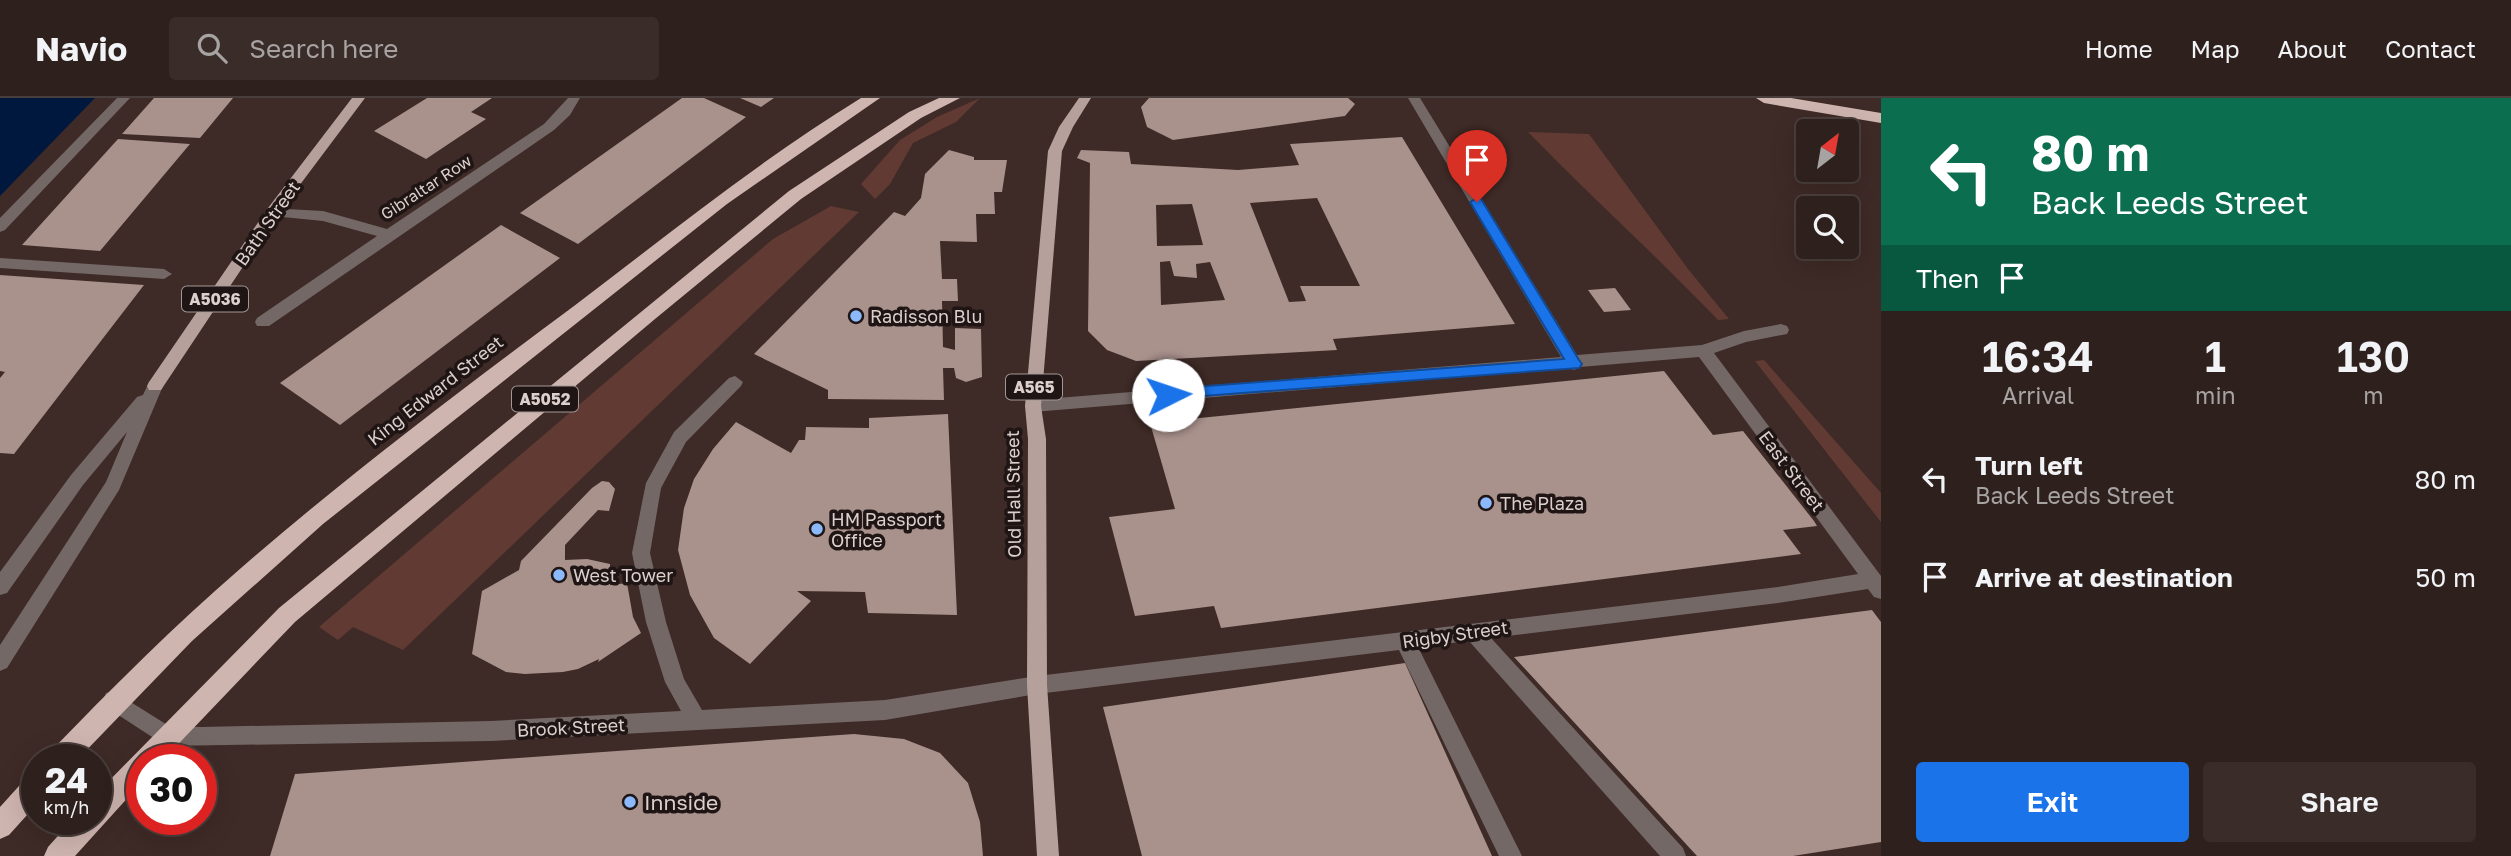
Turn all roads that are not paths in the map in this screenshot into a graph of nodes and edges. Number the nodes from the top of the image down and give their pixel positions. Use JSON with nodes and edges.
{"nodes":[{"id":1,"x":124,"y":98,"type":"edge"},
{"id":2,"x":359,"y":98,"type":"edge"},
{"id":3,"x":574,"y":98,"type":"edge"},
{"id":4,"x":872,"y":98,"type":"edge"},
{"id":5,"x":952,"y":98,"type":"edge"},
{"id":6,"x":1086,"y":98,"type":"edge"},
{"id":7,"x":1414,"y":98,"type":"edge"},
{"id":8,"x":1764,"y":98,"type":"edge"},
{"id":9,"x":1881,"y":118,"type":"edge"},
{"id":10,"x":273,"y":211,"type":"junction"},
{"id":11,"x":0,"y":227,"type":"edge"},
{"id":12,"x":389,"y":235,"type":"junction"},
{"id":13,"x":0,"y":263,"type":"edge"},
{"id":14,"x":164,"y":274,"type":"dead end"},
{"id":15,"x":263,"y":322,"type":"dead end"},
{"id":16,"x":1781,"y":330,"type":"dead end"},
{"id":17,"x":1703,"y":351,"type":"junction"},
{"id":18,"x":1574,"y":364,"type":"junction"},
{"id":19,"x":735,"y":382,"type":"dead end"},
{"id":20,"x":155,"y":387,"type":"junction"},
{"id":21,"x":1033,"y":406,"type":"junction"},
{"id":22,"x":1877,"y":586,"type":"edge"},
{"id":23,"x":0,"y":587,"type":"edge"},
{"id":24,"x":1472,"y":631,"type":"junction"},
{"id":25,"x":1405,"y":641,"type":"junction"},
{"id":26,"x":0,"y":662,"type":"edge"},
{"id":27,"x":1037,"y":685,"type":"junction"},
{"id":28,"x":113,"y":700,"type":"junction"},
{"id":29,"x":697,"y":720,"type":"junction"},
{"id":30,"x":166,"y":736,"type":"junction"},
{"id":31,"x":74,"y":744,"type":"edge"},
{"id":32,"x":159,"y":744,"type":"edge"},
{"id":33,"x":126,"y":780,"type":"edge"},
{"id":34,"x":112,"y":795,"type":"edge"},
{"id":35,"x":21,"y":803,"type":"edge"},
{"id":36,"x":0,"y":826,"type":"edge"},
{"id":37,"x":76,"y":835,"type":"edge"},
{"id":38,"x":57,"y":856,"type":"edge"},
{"id":39,"x":1048,"y":856,"type":"edge"},
{"id":40,"x":1511,"y":856,"type":"edge"},
{"id":41,"x":1675,"y":856,"type":"edge"}],
"edges":[{"from":1,"to":11,"type":"street"},
{"from":2,"to":10,"type":"main road","name":"Bath Street","number":"A5036"},
{"from":3,"to":12,"type":"street","name":"Gibraltar Row"},
{"from":4,"to":28,"type":"highway","name":"King Edward Street","number":"A5052"},
{"from":5,"to":30,"type":"highway","number":"A5052"},
{"from":6,"to":21,"type":"main road","name":"Old Hall Street","number":"A565"},
{"from":7,"to":18,"type":"street"},
{"from":8,"to":9,"type":"highway"},
{"from":10,"to":12,"type":"street","name":"Gibraltar Row"},
{"from":10,"to":20,"type":"main road","name":"Bath Street","number":"A5036"},
{"from":12,"to":15,"type":"street"},
{"from":13,"to":14,"type":"street"},
{"from":16,"to":17,"type":"street"},
{"from":17,"to":18,"type":"street"},
{"from":17,"to":22,"type":"street","name":"East Street"},
{"from":18,"to":21,"type":"street"},
{"from":19,"to":29,"type":"street"},
{"from":20,"to":23,"type":"street","name":"Bath Street","number":"A5036"},
{"from":20,"to":26,"type":"street","name":"Bath Street"},
{"from":21,"to":27,"type":"main road","name":"Old Hall Street","number":"A565"},
{"from":22,"to":24,"type":"street","name":"Rigby Street"},
{"from":24,"to":25,"type":"street","name":"Rigby Street"},
{"from":24,"to":41,"type":"street"},
{"from":25,"to":27,"type":"street","name":"Rigby Street"},
{"from":25,"to":40,"type":"street"},
{"from":27,"to":29,"type":"street","name":"Brook Street"},
{"from":27,"to":39,"type":"main road","name":"Old Hall Street","number":"A565"},
{"from":28,"to":30,"type":"street"},
{"from":28,"to":31,"type":"highway","name":"King Edward Street","number":"A5052"},
{"from":29,"to":30,"type":"street","name":"Brook Street"},
{"from":30,"to":32,"type":"highway","number":"A5052"},
{"from":33,"to":34,"type":"highway","number":"A5052"},
{"from":35,"to":36,"type":"highway"},
{"from":37,"to":38,"type":"highway"}]}
